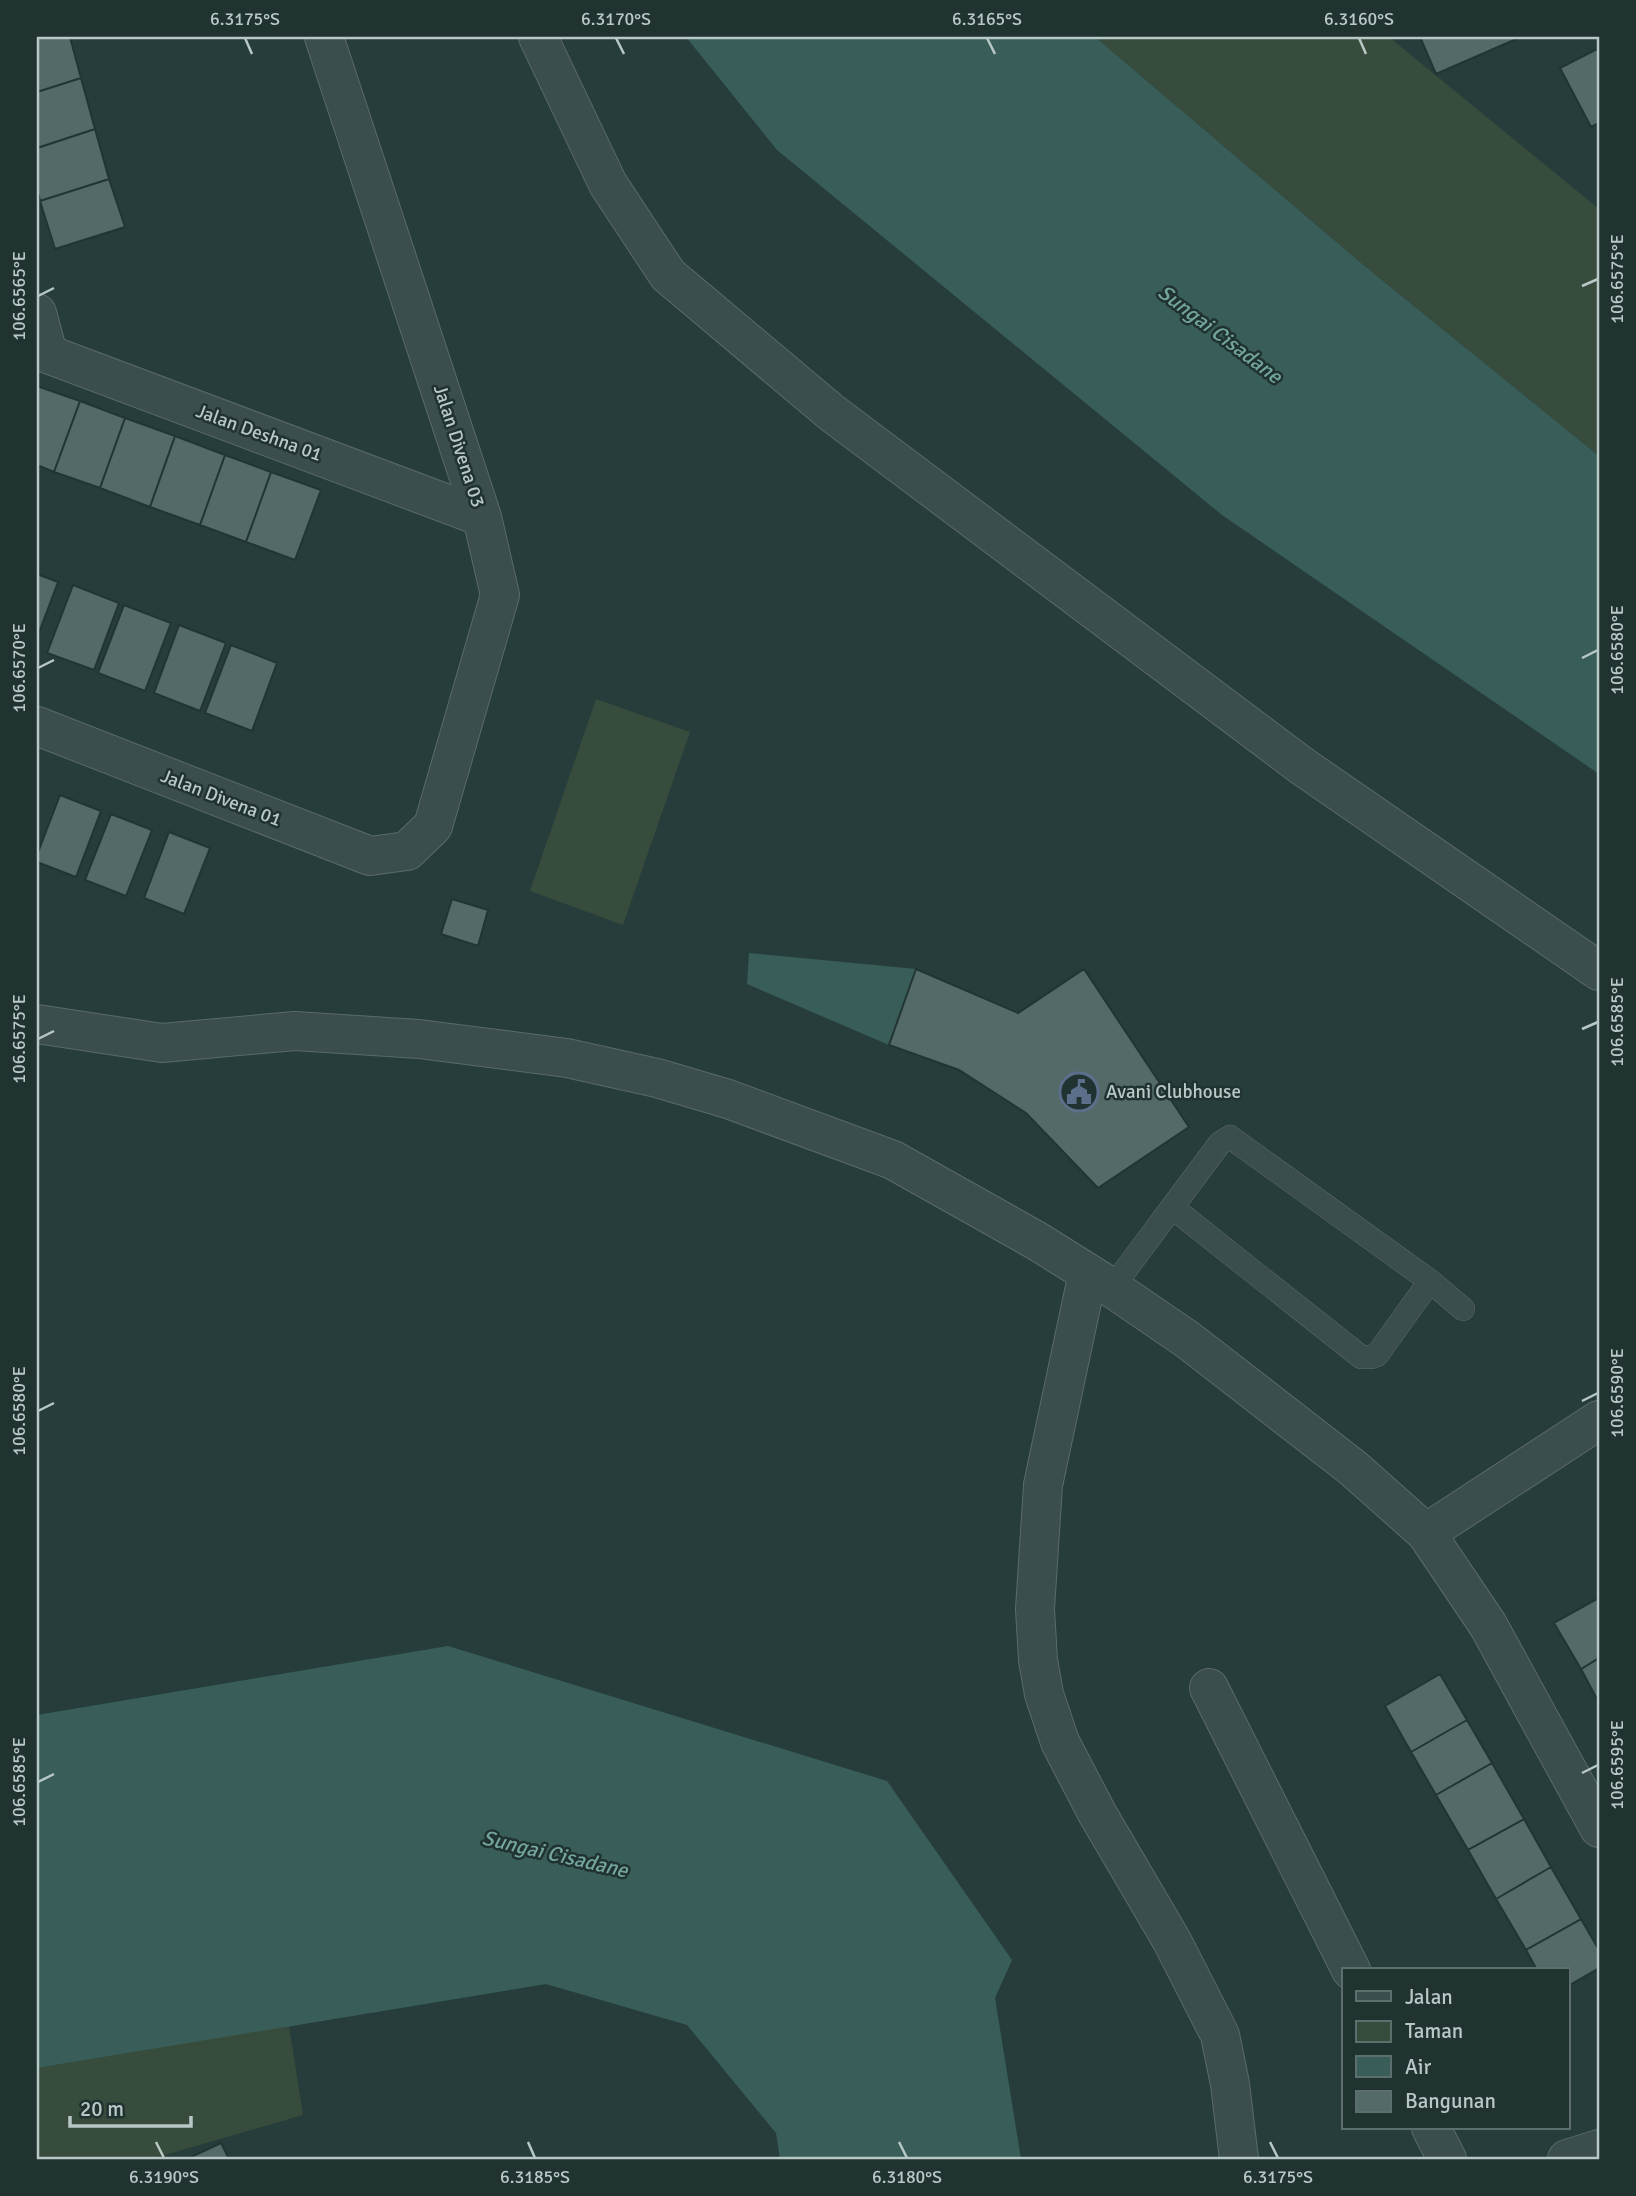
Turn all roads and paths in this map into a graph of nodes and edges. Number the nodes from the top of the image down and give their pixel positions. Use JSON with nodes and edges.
{"nodes":[{"id":1,"x":324,"y":37,"type":"edge"},
{"id":2,"x":538,"y":37,"type":"edge"},
{"id":3,"x":37,"y":313,"type":"edge"},
{"id":4,"x":42,"y":352,"type":"edge"},
{"id":5,"x":482,"y":517,"type":"junction"},
{"id":6,"x":37,"y":726,"type":"edge"},
{"id":7,"x":407,"y":851,"type":"joint"},
{"id":8,"x":1599,"y":971,"type":"edge"},
{"id":9,"x":37,"y":1024,"type":"edge"},
{"id":10,"x":1173,"y":1208,"type":"junction"},
{"id":11,"x":1100,"y":1280,"type":"junction"},
{"id":12,"x":1430,"y":1281,"type":"junction"},
{"id":13,"x":1463,"y":1309,"type":"dead end"},
{"id":14,"x":1599,"y":1420,"type":"edge"},
{"id":15,"x":1426,"y":1533,"type":"junction"},
{"id":16,"x":1209,"y":1688,"type":"dead end"},
{"id":17,"x":1599,"y":1828,"type":"edge"},
{"id":18,"x":1350,"y":1968,"type":"edge"},
{"id":19,"x":1432,"y":2130,"type":"edge"},
{"id":20,"x":1599,"y":2149,"type":"edge"},
{"id":21,"x":1239,"y":2159,"type":"edge"},
{"id":22,"x":1447,"y":2159,"type":"edge"},
{"id":23,"x":1567,"y":2159,"type":"edge"}],
"edges":[{"from":1,"to":5,"type":"street","name":"Jalan Divena 03"},
{"from":2,"to":8,"type":"street"},
{"from":3,"to":4,"type":"street"},
{"from":4,"to":5,"type":"street","name":"Jalan Deshna 01"},
{"from":5,"to":7,"type":"street","name":"Jalan Divena 03"},
{"from":6,"to":7,"type":"street","name":"Jalan Divena 01"},
{"from":9,"to":11,"type":"street"},
{"from":10,"to":11,"type":"lane"},
{"from":10,"to":12,"type":"lane"},
{"from":10,"to":12,"type":"lane"},
{"from":11,"to":15,"type":"street"},
{"from":11,"to":21,"type":"street"},
{"from":12,"to":13,"type":"lane"},
{"from":14,"to":15,"type":"street"},
{"from":15,"to":17,"type":"street"},
{"from":16,"to":18,"type":"street"},
{"from":19,"to":22,"type":"street"},
{"from":20,"to":23,"type":"street"}]}
